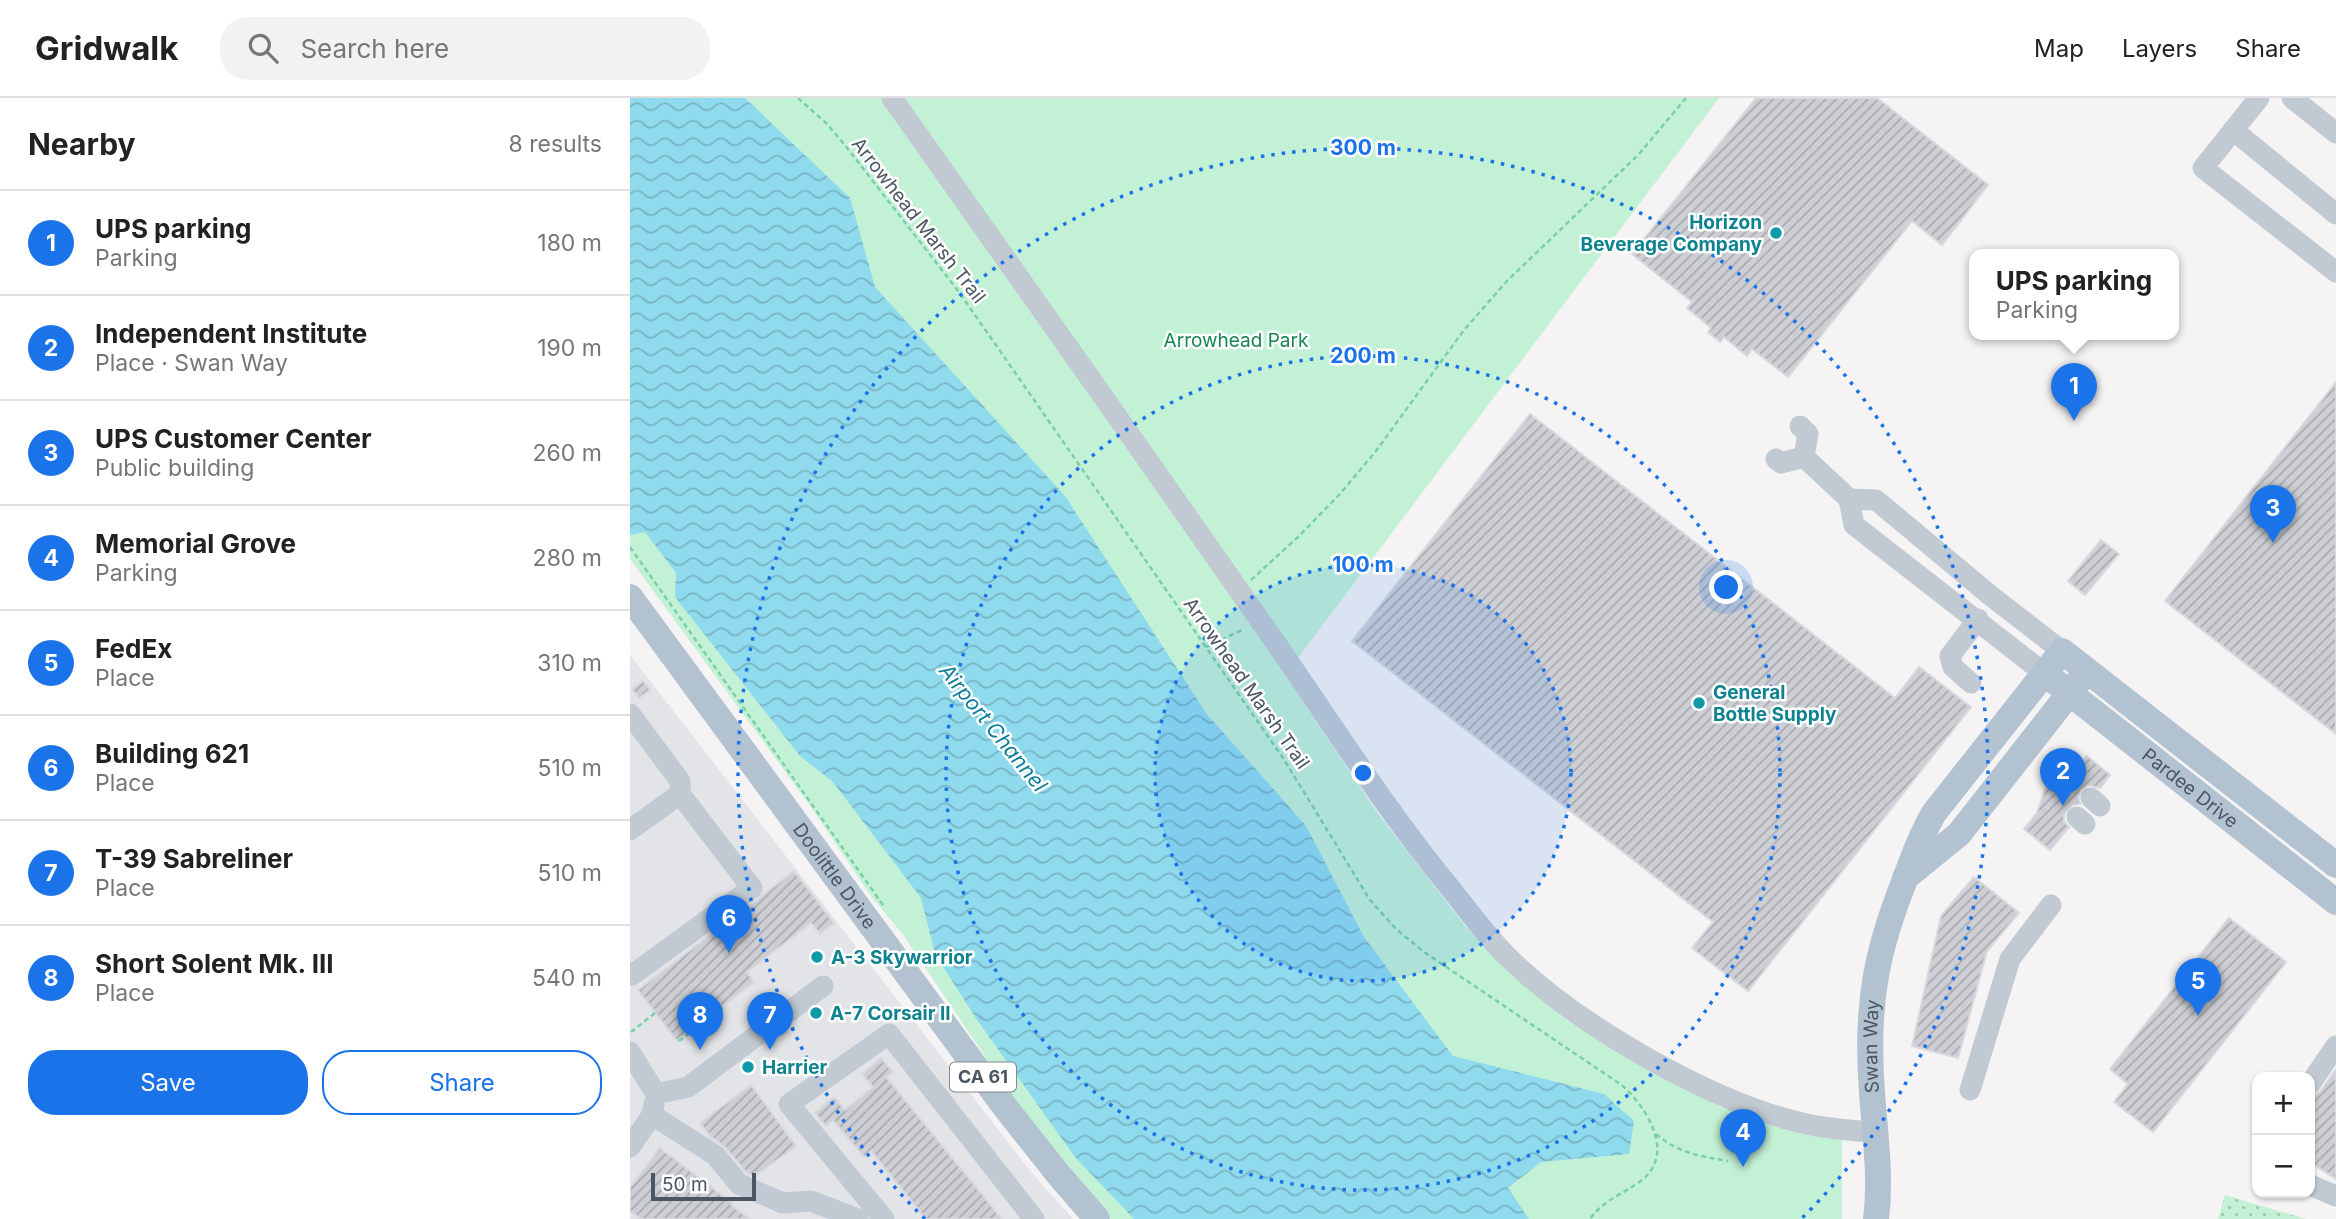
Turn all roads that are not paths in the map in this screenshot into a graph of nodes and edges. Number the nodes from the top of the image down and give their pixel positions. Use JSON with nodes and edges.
{"nodes":[{"id":1,"x":892,"y":98,"type":"edge"},
{"id":2,"x":2259,"y":98,"type":"edge"},
{"id":3,"x":2292,"y":98,"type":"edge"},
{"id":4,"x":2233,"y":130,"type":"junction"},
{"id":5,"x":2336,"y":133,"type":"edge"},
{"id":6,"x":2336,"y":214,"type":"edge"},
{"id":7,"x":2336,"y":272,"type":"edge"},
{"id":8,"x":1800,"y":426,"type":"dead end"},
{"id":9,"x":1804,"y":457,"type":"junction"},
{"id":10,"x":1776,"y":460,"type":"dead end"},
{"id":11,"x":1849,"y":499,"type":"junction"},
{"id":12,"x":630,"y":597,"type":"edge"},
{"id":13,"x":1978,"y":620,"type":"junction"},
{"id":14,"x":2062,"y":651,"type":"junction"},
{"id":15,"x":2086,"y":671,"type":"junction"},
{"id":16,"x":2044,"y":673,"type":"junction"},
{"id":17,"x":1971,"y":683,"type":"dead end"},
{"id":18,"x":2070,"y":694,"type":"junction"},
{"id":19,"x":630,"y":714,"type":"edge"},
{"id":20,"x":680,"y":794,"type":"junction"},
{"id":21,"x":630,"y":830,"type":"edge"},
{"id":22,"x":2336,"y":864,"type":"edge"},
{"id":23,"x":1905,"y":878,"type":"junction"},
{"id":24,"x":2336,"y":902,"type":"edge"},
{"id":25,"x":2050,"y":905,"type":"dead end"},
{"id":26,"x":630,"y":973,"type":"edge"},
{"id":27,"x":823,"y":986,"type":"dead end"},
{"id":28,"x":631,"y":1042,"type":"edge"},
{"id":29,"x":2336,"y":1046,"type":"edge"},
{"id":30,"x":2315,"y":1077,"type":"edge"},
{"id":31,"x":1970,"y":1090,"type":"dead end"},
{"id":32,"x":656,"y":1094,"type":"junction"},
{"id":33,"x":652,"y":1115,"type":"junction"},
{"id":34,"x":1875,"y":1132,"type":"junction"},
{"id":35,"x":630,"y":1147,"type":"edge"},
{"id":36,"x":2315,"y":1187,"type":"edge"},
{"id":37,"x":2336,"y":1196,"type":"edge"},
{"id":38,"x":858,"y":1219,"type":"edge"},
{"id":39,"x":884,"y":1219,"type":"edge"},
{"id":40,"x":1034,"y":1219,"type":"edge"},
{"id":41,"x":1097,"y":1219,"type":"edge"},
{"id":42,"x":1876,"y":1219,"type":"edge"}],
"edges":[{"from":1,"to":34,"type":"lane"},
{"from":2,"to":4,"type":"lane"},
{"from":3,"to":5,"type":"lane"},
{"from":4,"to":6,"type":"lane"},
{"from":4,"to":7,"type":"lane"},
{"from":8,"to":9,"type":"lane"},
{"from":9,"to":10,"type":"lane"},
{"from":9,"to":11,"type":"lane"},
{"from":11,"to":13,"type":"lane"},
{"from":11,"to":14,"type":"lane"},
{"from":12,"to":41,"type":"main road","name":"Doolittle Drive","number":"CA 61"},
{"from":13,"to":16,"type":"lane"},
{"from":13,"to":17,"type":"lane"},
{"from":14,"to":15,"type":"main road","name":"Pardee Drive"},
{"from":14,"to":16,"type":"main road","name":"Swan Way"},
{"from":15,"to":18,"type":"main road"},
{"from":15,"to":22,"type":"main road","name":"Pardee Drive"},
{"from":16,"to":18,"type":"main road","name":"Pardee Drive"},
{"from":16,"to":23,"type":"main road","name":"Swan Way"},
{"from":18,"to":23,"type":"main road"},
{"from":18,"to":24,"type":"main road","name":"Pardee Drive"},
{"from":19,"to":20,"type":"lane"},
{"from":20,"to":21,"type":"lane"},
{"from":20,"to":26,"type":"lane"},
{"from":23,"to":34,"type":"main road","name":"Swan Way"},
{"from":25,"to":31,"type":"lane"},
{"from":27,"to":32,"type":"lane"},
{"from":28,"to":32,"type":"lane"},
{"from":29,"to":30,"type":"lane"},
{"from":32,"to":33,"type":"lane"},
{"from":33,"to":35,"type":"lane"},
{"from":33,"to":38,"type":"lane"},
{"from":34,"to":42,"type":"main road","name":"Swan Way"},
{"from":36,"to":37,"type":"lane"},
{"from":39,"to":40,"type":"lane"}]}
